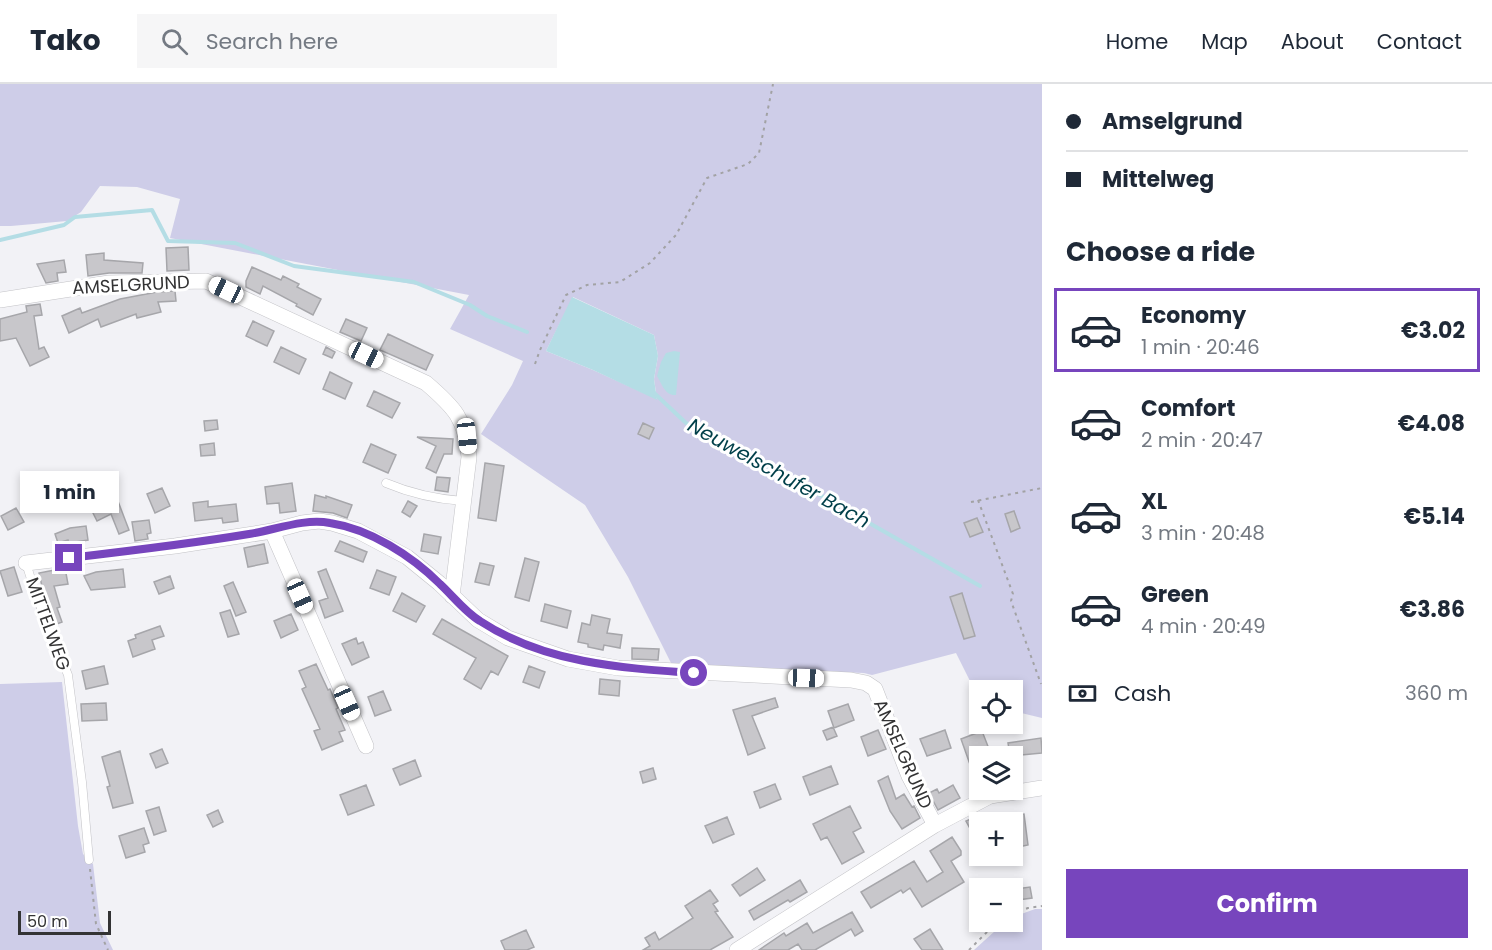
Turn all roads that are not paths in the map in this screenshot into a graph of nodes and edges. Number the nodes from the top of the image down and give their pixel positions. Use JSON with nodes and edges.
{"nodes":[{"id":1,"x":0,"y":300,"type":"edge"},
{"id":2,"x":386,"y":483,"type":"dead end"},
{"id":3,"x":463,"y":501,"type":"junction"},
{"id":4,"x":272,"y":531,"type":"junction"},
{"id":5,"x":26,"y":563,"type":"joint"},
{"id":6,"x":452,"y":596,"type":"junction"},
{"id":7,"x":366,"y":746,"type":"dead end"},
{"id":8,"x":1042,"y":788,"type":"edge"},
{"id":9,"x":935,"y":825,"type":"junction"},
{"id":10,"x":89,"y":860,"type":"road end"},
{"id":11,"x":738,"y":950,"type":"edge"}],
"edges":[{"from":1,"to":3,"type":"street","name":"AMSELGRUND"},
{"from":2,"to":3,"type":"lane"},
{"from":3,"to":6,"type":"street","name":"AMSELGRUND"},
{"from":4,"to":5,"type":"street","name":"MITTELWEG"},
{"from":4,"to":6,"type":"street","name":"MITTELWEG"},
{"from":4,"to":7,"type":"street"},
{"from":5,"to":10,"type":"lane","name":"MITTELWEG"},
{"from":6,"to":9,"type":"street","name":"AMSELGRUND"},
{"from":8,"to":9,"type":"street"},
{"from":9,"to":11,"type":"street"}]}
